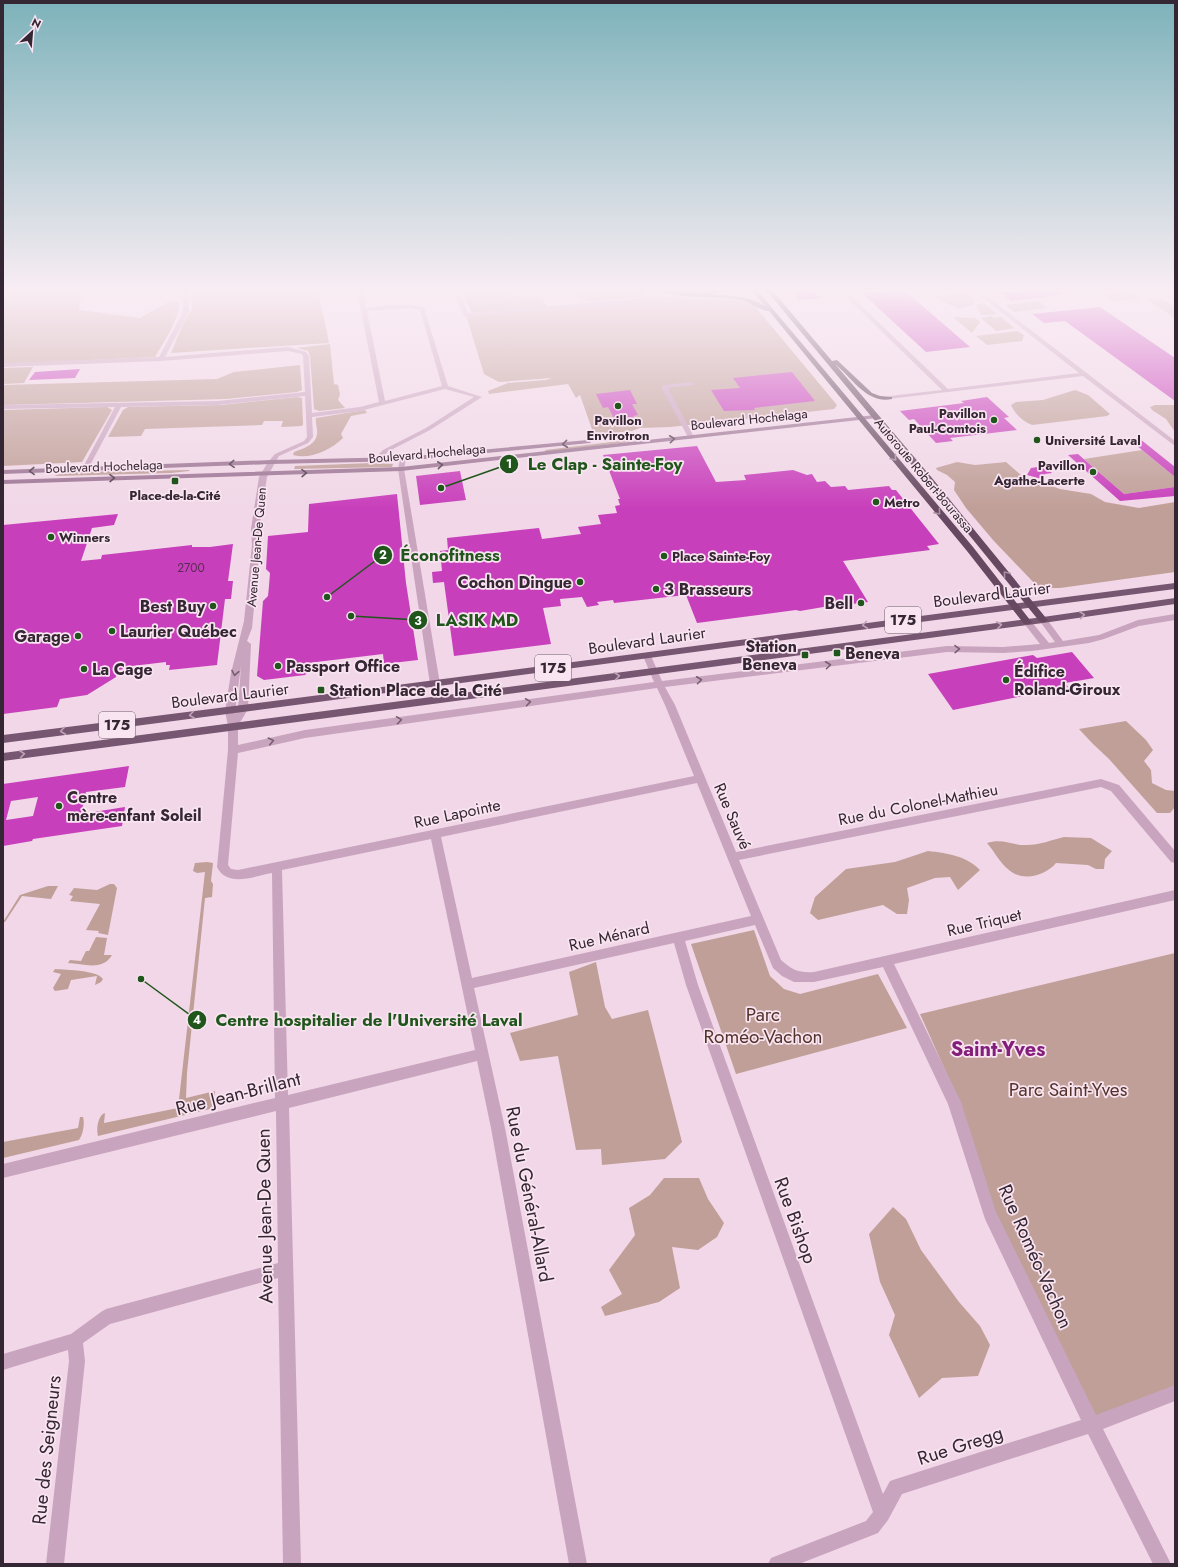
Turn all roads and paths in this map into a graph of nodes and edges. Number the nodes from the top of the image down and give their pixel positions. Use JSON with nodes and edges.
{"nodes":[{"id":1,"x":45,"y":363,"type":"edge"},
{"id":2,"x":306,"y":363,"type":"edge"},
{"id":3,"x":375,"y":363,"type":"edge"},
{"id":4,"x":438,"y":363,"type":"edge"},
{"id":5,"x":816,"y":363,"type":"edge"},
{"id":6,"x":831,"y":363,"type":"edge"},
{"id":7,"x":839,"y":363,"type":"edge"},
{"id":8,"x":918,"y":363,"type":"edge"},
{"id":9,"x":1071,"y":363,"type":"edge"},
{"id":10,"x":3,"y":365,"type":"edge"},
{"id":11,"x":1085,"y":374,"type":"junction"},
{"id":12,"x":691,"y":384,"type":"dead end"},
{"id":13,"x":445,"y":387,"type":"junction"},
{"id":14,"x":947,"y":391,"type":"junction"},
{"id":15,"x":307,"y":394,"type":"junction"},
{"id":16,"x":890,"y":398,"type":"joint"},
{"id":17,"x":382,"y":404,"type":"junction"},
{"id":18,"x":119,"y":405,"type":"junction"},
{"id":19,"x":3,"y":407,"type":"edge"},
{"id":20,"x":873,"y":414,"type":"junction"},
{"id":21,"x":310,"y":415,"type":"junction"},
{"id":22,"x":859,"y":416,"type":"junction"},
{"id":23,"x":689,"y":434,"type":"junction"},
{"id":24,"x":1175,"y":444,"type":"edge"},
{"id":25,"x":403,"y":459,"type":"junction"},
{"id":26,"x":381,"y":460,"type":"junction"},
{"id":27,"x":271,"y":462,"type":"junction"},
{"id":28,"x":85,"y":469,"type":"junction"},
{"id":29,"x":401,"y":469,"type":"junction"},
{"id":30,"x":3,"y":472,"type":"edge"},
{"id":31,"x":265,"y":473,"type":"junction"},
{"id":32,"x":3,"y":482,"type":"edge"},
{"id":33,"x":1175,"y":586,"type":"edge"},
{"id":34,"x":1175,"y":601,"type":"edge"},
{"id":35,"x":1031,"y":604,"type":"junction"},
{"id":36,"x":1015,"y":606,"type":"junction"},
{"id":37,"x":1175,"y":618,"type":"edge"},
{"id":38,"x":1043,"y":620,"type":"junction"},
{"id":39,"x":248,"y":622,"type":"junction"},
{"id":40,"x":1027,"y":622,"type":"junction"},
{"id":41,"x":1061,"y":644,"type":"junction"},
{"id":42,"x":1046,"y":646,"type":"junction"},
{"id":43,"x":647,"y":656,"type":"junction"},
{"id":44,"x":652,"y":671,"type":"junction"},
{"id":45,"x":435,"y":684,"type":"junction"},
{"id":46,"x":660,"y":685,"type":"junction"},
{"id":47,"x":440,"y":699,"type":"junction"},
{"id":48,"x":243,"y":709,"type":"junction"},
{"id":49,"x":230,"y":710,"type":"junction"},
{"id":50,"x":233,"y":726,"type":"junction"},
{"id":51,"x":3,"y":739,"type":"edge"},
{"id":52,"x":233,"y":750,"type":"junction"},
{"id":53,"x":3,"y":757,"type":"edge"},
{"id":54,"x":700,"y":779,"type":"junction"},
{"id":55,"x":435,"y":834,"type":"junction"},
{"id":56,"x":733,"y":857,"type":"junction"},
{"id":57,"x":1175,"y":859,"type":"edge"},
{"id":58,"x":222,"y":867,"type":"joint"},
{"id":59,"x":277,"y":867,"type":"junction"},
{"id":60,"x":1175,"y":895,"type":"edge"},
{"id":61,"x":758,"y":919,"type":"junction"},
{"id":62,"x":678,"y":937,"type":"junction"},
{"id":63,"x":886,"y":960,"type":"junction"},
{"id":64,"x":799,"y":979,"type":"joint"},
{"id":65,"x":468,"y":984,"type":"junction"},
{"id":66,"x":482,"y":1054,"type":"junction"},
{"id":67,"x":281,"y":1102,"type":"junction"},
{"id":68,"x":3,"y":1171,"type":"edge"},
{"id":69,"x":285,"y":1269,"type":"junction"},
{"id":70,"x":75,"y":1340,"type":"junction"},
{"id":71,"x":3,"y":1362,"type":"edge"},
{"id":72,"x":1175,"y":1393,"type":"edge"},
{"id":73,"x":1092,"y":1425,"type":"junction"},
{"id":74,"x":882,"y":1514,"type":"junction"},
{"id":75,"x":56,"y":1564,"type":"edge"},
{"id":76,"x":292,"y":1564,"type":"edge"},
{"id":77,"x":578,"y":1564,"type":"edge"},
{"id":78,"x":778,"y":1564,"type":"edge"},
{"id":79,"x":1162,"y":1564,"type":"edge"}],
"edges":[{"from":1,"to":10,"type":"street"},
{"from":2,"to":15,"type":"street"},
{"from":3,"to":17,"type":"street"},
{"from":4,"to":13,"type":"street"},
{"from":5,"to":22,"type":"highway","name":"Autoroute Robert-Bourassa"},
{"from":6,"to":20,"type":"highway","name":"Autoroute Robert-Bourassa"},
{"from":7,"to":16,"type":"highway"},
{"from":8,"to":14,"type":"street"},
{"from":9,"to":11,"type":"street"},
{"from":11,"to":14,"type":"street"},
{"from":11,"to":24,"type":"street"},
{"from":12,"to":23,"type":"street"},
{"from":13,"to":17,"type":"street"},
{"from":13,"to":26,"type":"street"},
{"from":14,"to":16,"type":"street"},
{"from":15,"to":18,"type":"street"},
{"from":15,"to":21,"type":"street"},
{"from":17,"to":21,"type":"street"},
{"from":18,"to":19,"type":"street"},
{"from":18,"to":28,"type":"street"},
{"from":20,"to":22,"type":"main road","name":"Boulevard Hochelaga"},
{"from":35,"to":20,"type":"highway","name":"Autoroute Robert-Bourassa","one_way":true},
{"from":21,"to":27,"type":"street"},
{"from":22,"to":23,"type":"main road","name":"Boulevard Hochelaga"},
{"from":22,"to":36,"type":"highway","name":"Autoroute Robert-Bourassa","one_way":true},
{"from":23,"to":25,"type":"main road","name":"Boulevard Hochelaga","one_way":true},
{"from":29,"to":23,"type":"main road","name":"Boulevard Hochelaga","one_way":true},
{"from":25,"to":26,"type":"main road","name":"Boulevard Hochelaga"},
{"from":25,"to":29,"type":"street"},
{"from":26,"to":27,"type":"main road","name":"Boulevard Hochelaga"},
{"from":27,"to":28,"type":"main road","name":"Boulevard Hochelaga","one_way":true},
{"from":27,"to":31,"type":"street","name":"Avenue Jean-De Quen"},
{"from":28,"to":30,"type":"main road","name":"Boulevard Hochelaga","one_way":true},
{"from":31,"to":29,"type":"main road","name":"Boulevard Hochelaga","one_way":true},
{"from":29,"to":45,"type":"street"},
{"from":32,"to":31,"type":"main road","name":"Boulevard Hochelaga","one_way":true},
{"from":31,"to":39,"type":"street","name":"Avenue Jean-De Quen"},
{"from":33,"to":35,"type":"main road","name":"Boulevard Laurier","number":"175"},
{"from":38,"to":34,"type":"main road","name":"Boulevard Laurier","number":"175","one_way":true},
{"from":35,"to":36,"type":"main road","name":"Boulevard Laurier","number":"175"},
{"from":35,"to":38,"type":"highway","name":"Autoroute Robert-Bourassa"},
{"from":36,"to":40,"type":"highway","name":"Autoroute Robert-Bourassa"},
{"from":36,"to":43,"type":"main road","name":"Boulevard Laurier","number":"175","one_way":true},
{"from":37,"to":41,"type":"street"},
{"from":38,"to":40,"type":"main road","name":"Boulevard Laurier","number":"175"},
{"from":38,"to":41,"type":"street","name":"Boulevard Laurier"},
{"from":39,"to":48,"type":"street","name":"Avenue Jean-De Quen"},
{"from":39,"to":49,"type":"street","name":"Avenue Jean-De Quen","one_way":true},
{"from":40,"to":42,"type":"street","name":"Boulevard Laurier"},
{"from":44,"to":40,"type":"main road","name":"Boulevard Laurier","number":"175","one_way":true},
{"from":41,"to":42,"type":"street"},
{"from":46,"to":42,"type":"street","one_way":true},
{"from":43,"to":44,"type":"street","name":"Rue Sauvé"},
{"from":43,"to":45,"type":"main road","name":"Boulevard Laurier","number":"175"},
{"from":44,"to":46,"type":"street","name":"Rue Sauvé"},
{"from":47,"to":44,"type":"main road","name":"Boulevard Laurier","number":"175","one_way":true},
{"from":45,"to":47,"type":"street"},
{"from":45,"to":48,"type":"main road","name":"Boulevard Laurier","number":"175"},
{"from":52,"to":46,"type":"street","one_way":true},
{"from":46,"to":54,"type":"street","name":"Rue Sauvé"},
{"from":47,"to":50,"type":"main road","name":"Boulevard Laurier","number":"175"},
{"from":48,"to":49,"type":"main road","name":"Boulevard Laurier","number":"175"},
{"from":48,"to":50,"type":"street","name":"Avenue Jean-De Quen"},
{"from":49,"to":50,"type":"street","name":"Avenue Jean-De Quen"},
{"from":49,"to":51,"type":"main road","name":"Boulevard Laurier","number":"175","one_way":true},
{"from":50,"to":52,"type":"street","name":"Avenue Jean-De Quen"},
{"from":53,"to":50,"type":"main road","name":"Boulevard Laurier","number":"175","one_way":true},
{"from":52,"to":58,"type":"street","name":"Avenue Jean-De Quen"},
{"from":54,"to":55,"type":"street","name":"Rue Lapointe"},
{"from":54,"to":56,"type":"street","name":"Rue Sauvé"},
{"from":55,"to":59,"type":"street","name":"Rue Lapointe"},
{"from":55,"to":65,"type":"street","name":"Rue du Général-Allard"},
{"from":56,"to":57,"type":"street","name":"Rue du Colonel-Mathieu"},
{"from":56,"to":61,"type":"street","name":"Rue Sauvé"},
{"from":58,"to":59,"type":"street","name":"Rue Lapointe"},
{"from":59,"to":67,"type":"street","name":"Avenue Jean-De Quen"},
{"from":60,"to":63,"type":"street","name":"Rue Triquet"},
{"from":61,"to":62,"type":"street","name":"Rue Ménard"},
{"from":61,"to":64,"type":"street","name":"Rue Sauvé"},
{"from":62,"to":65,"type":"street","name":"Rue Ménard"},
{"from":62,"to":74,"type":"street","name":"Rue Bishop"},
{"from":63,"to":64,"type":"street","name":"Rue Triquet"},
{"from":63,"to":73,"type":"street","name":"Rue Roméo-Vachon"},
{"from":65,"to":66,"type":"street","name":"Rue du Général-Allard"},
{"from":66,"to":67,"type":"street","name":"Rue Jean-Brillant"},
{"from":66,"to":77,"type":"street","name":"Rue du Général-Allard"},
{"from":67,"to":68,"type":"street","name":"Rue Jean-Brillant"},
{"from":67,"to":69,"type":"street","name":"Avenue Jean-De Quen"},
{"from":69,"to":70,"type":"street"},
{"from":69,"to":76,"type":"street","name":"Avenue Jean-De Quen"},
{"from":70,"to":71,"type":"street"},
{"from":70,"to":75,"type":"street","name":"Rue des Seigneurs"},
{"from":72,"to":73,"type":"street","name":"Rue Gregg"},
{"from":73,"to":74,"type":"street","name":"Rue Gregg"},
{"from":73,"to":79,"type":"street","name":"Rue Roméo-Vachon"},
{"from":74,"to":78,"type":"street","name":"Rue Gregg"}]}
